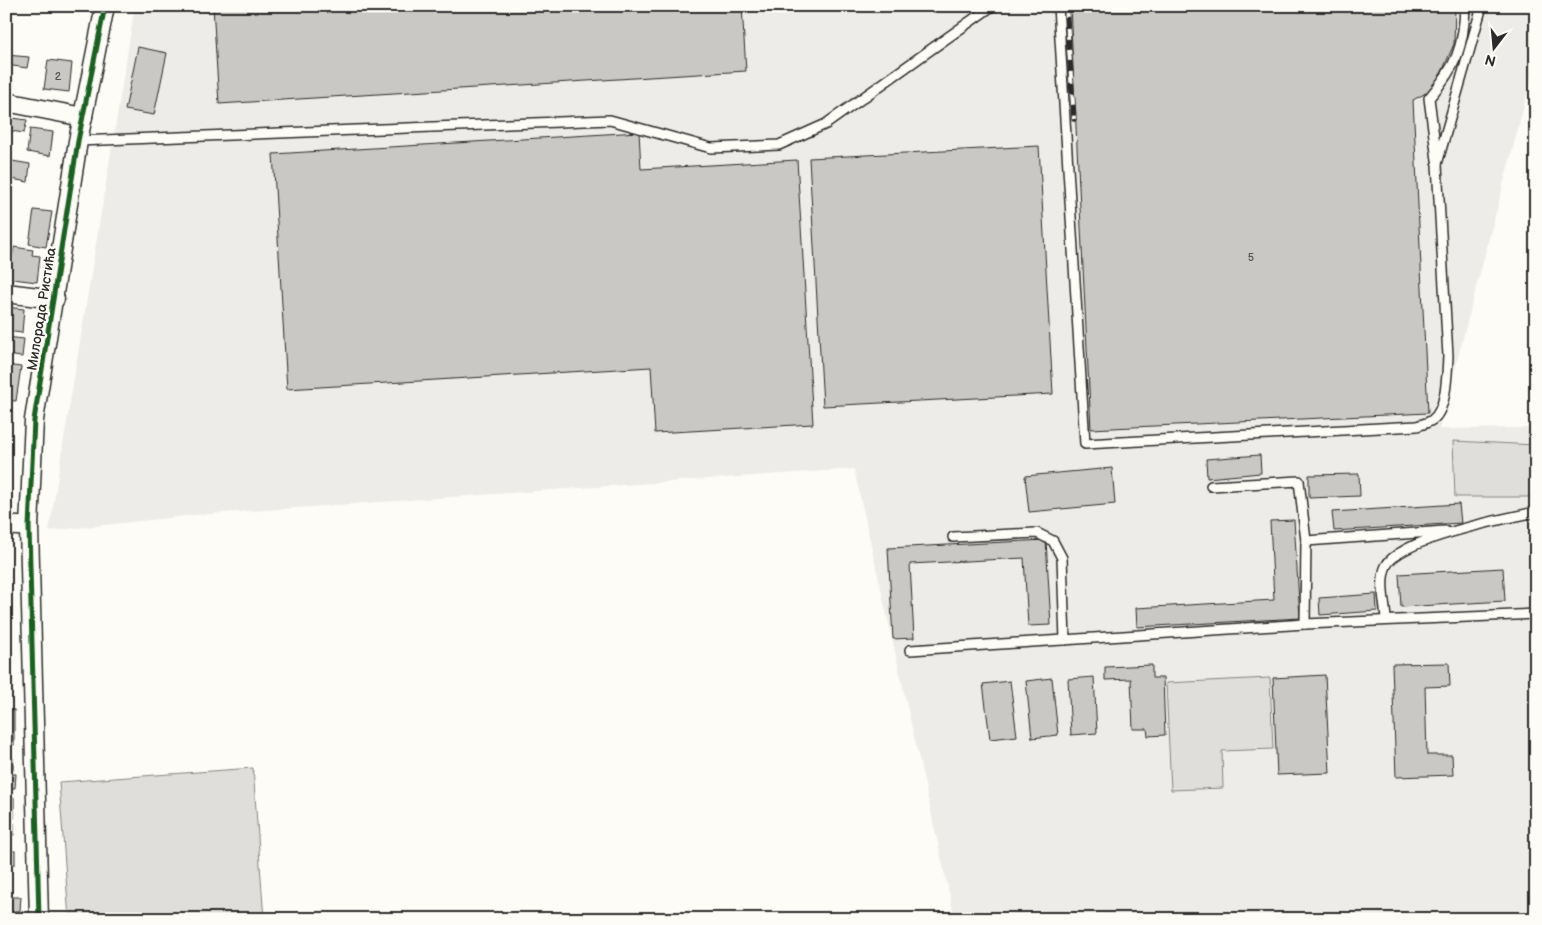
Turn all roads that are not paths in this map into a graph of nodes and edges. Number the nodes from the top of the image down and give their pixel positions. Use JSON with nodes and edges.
{"nodes":[{"id":1,"x":105,"y":6,"type":"edge"},
{"id":2,"x":992,"y":6,"type":"edge"},
{"id":3,"x":1465,"y":6,"type":"edge"},
{"id":4,"x":1482,"y":6,"type":"edge"},
{"id":5,"x":1056,"y":9,"type":"edge"},
{"id":6,"x":6,"y":102,"type":"edge"},
{"id":7,"x":83,"y":117,"type":"junction"},
{"id":8,"x":78,"y":141,"type":"junction"},
{"id":9,"x":1437,"y":164,"type":"junction"},
{"id":10,"x":6,"y":293,"type":"edge"},
{"id":11,"x":55,"y":299,"type":"junction"},
{"id":12,"x":1211,"y":486,"type":"dead end"},
{"id":13,"x":1536,"y":512,"type":"edge"},
{"id":14,"x":6,"y":525,"type":"edge"},
{"id":15,"x":29,"y":527,"type":"junction"},
{"id":16,"x":1453,"y":530,"type":"junction"},
{"id":17,"x":953,"y":537,"type":"dead end"},
{"id":18,"x":1306,"y":541,"type":"junction"},
{"id":19,"x":1536,"y":614,"type":"edge"},
{"id":20,"x":1386,"y":619,"type":"junction"},
{"id":21,"x":1305,"y":624,"type":"junction"},
{"id":22,"x":1065,"y":640,"type":"junction"},
{"id":23,"x":910,"y":650,"type":"dead end"},
{"id":24,"x":39,"y":919,"type":"edge"}],
"edges":[{"from":1,"to":7,"type":"street","name":"Милорада Ристића"},
{"from":2,"to":8,"type":"lane"},
{"from":3,"to":9,"type":"lane"},
{"from":4,"to":9,"type":"lane"},
{"from":5,"to":9,"type":"lane"},
{"from":6,"to":7,"type":"street"},
{"from":7,"to":8,"type":"street","name":"Милорада Ристића"},
{"from":8,"to":11,"type":"street","name":"Милорада Ристића"},
{"from":10,"to":11,"type":"street"},
{"from":11,"to":15,"type":"street","name":"Милорада Ристића"},
{"from":12,"to":18,"type":"lane"},
{"from":13,"to":16,"type":"lane"},
{"from":14,"to":15,"type":"street"},
{"from":15,"to":24,"type":"street","name":"Милорада Ристића"},
{"from":16,"to":18,"type":"lane"},
{"from":16,"to":20,"type":"lane"},
{"from":17,"to":22,"type":"lane"},
{"from":18,"to":21,"type":"lane"},
{"from":19,"to":20,"type":"lane"},
{"from":20,"to":21,"type":"lane"},
{"from":21,"to":22,"type":"lane"},
{"from":22,"to":23,"type":"lane"}]}
